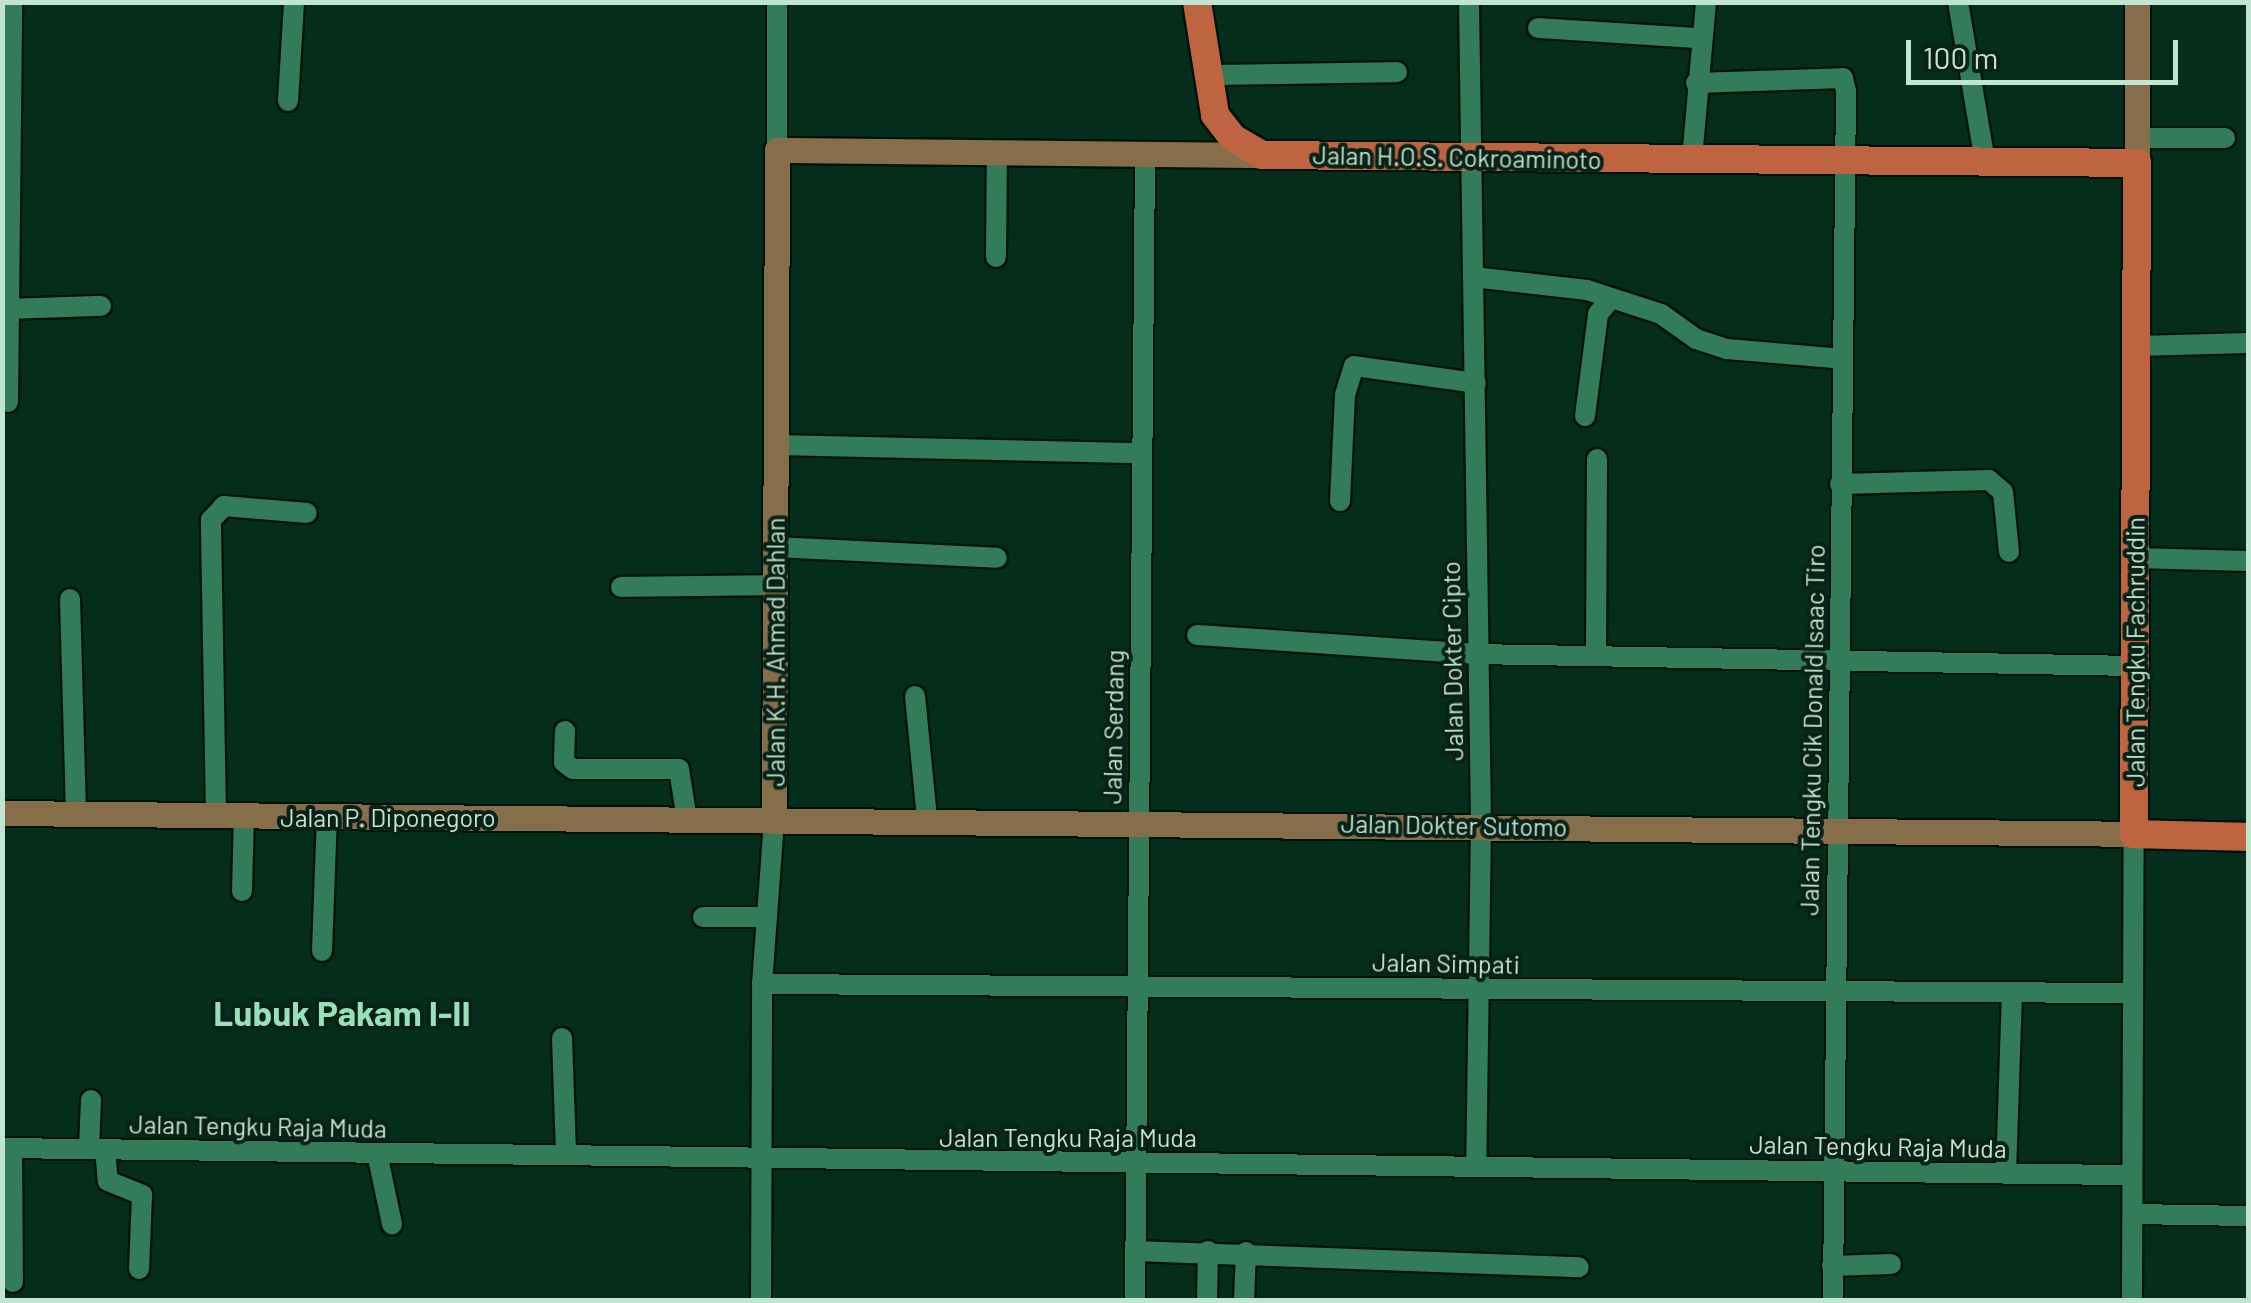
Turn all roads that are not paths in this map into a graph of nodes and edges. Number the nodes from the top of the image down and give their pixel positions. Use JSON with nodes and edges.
{"nodes":[{"id":1,"x":12,"y":2,"type":"edge"},
{"id":2,"x":294,"y":2,"type":"edge"},
{"id":3,"x":777,"y":2,"type":"edge"},
{"id":4,"x":1197,"y":2,"type":"edge"},
{"id":5,"x":1469,"y":2,"type":"edge"},
{"id":6,"x":1958,"y":2,"type":"edge"},
{"id":7,"x":2144,"y":3,"type":"edge"},
{"id":8,"x":1698,"y":5,"type":"edge"},
{"id":9,"x":1538,"y":28,"type":"dead end"},
{"id":10,"x":1698,"y":38,"type":"junction"},
{"id":11,"x":1397,"y":72,"type":"dead end"},
{"id":12,"x":1208,"y":75,"type":"junction"},
{"id":13,"x":1696,"y":83,"type":"junction"},
{"id":14,"x":288,"y":101,"type":"dead end"},
{"id":15,"x":7,"y":104,"type":"edge"},
{"id":16,"x":1215,"y":115,"type":"junction"},
{"id":17,"x":2225,"y":138,"type":"dead end"},
{"id":18,"x":776,"y":150,"type":"junction"},
{"id":19,"x":2137,"y":151,"type":"junction"},
{"id":20,"x":997,"y":152,"type":"junction"},
{"id":21,"x":1146,"y":154,"type":"junction"},
{"id":22,"x":1173,"y":154,"type":"junction"},
{"id":23,"x":1262,"y":154,"type":"junction"},
{"id":24,"x":1469,"y":157,"type":"junction"},
{"id":25,"x":1692,"y":159,"type":"junction"},
{"id":26,"x":1847,"y":160,"type":"junction"},
{"id":27,"x":1984,"y":162,"type":"junction"},
{"id":28,"x":6,"y":236,"type":"edge"},
{"id":29,"x":996,"y":257,"type":"dead end"},
{"id":30,"x":1473,"y":277,"type":"junction"},
{"id":31,"x":1608,"y":301,"type":"junction"},
{"id":32,"x":100,"y":306,"type":"dead end"},
{"id":33,"x":9,"y":309,"type":"junction"},
{"id":34,"x":2248,"y":343,"type":"edge"},
{"id":35,"x":2138,"y":346,"type":"junction"},
{"id":36,"x":1843,"y":359,"type":"junction"},
{"id":37,"x":1476,"y":382,"type":"junction"},
{"id":38,"x":8,"y":402,"type":"dead end"},
{"id":39,"x":1585,"y":416,"type":"dead end"},
{"id":40,"x":776,"y":445,"type":"junction"},
{"id":41,"x":1142,"y":453,"type":"junction"},
{"id":42,"x":1597,"y":459,"type":"dead end"},
{"id":43,"x":1840,"y":484,"type":"junction"},
{"id":44,"x":1340,"y":500,"type":"dead end"},
{"id":45,"x":307,"y":513,"type":"dead end"},
{"id":46,"x":775,"y":548,"type":"junction"},
{"id":47,"x":2010,"y":552,"type":"dead end"},
{"id":48,"x":997,"y":558,"type":"dead end"},
{"id":49,"x":2135,"y":558,"type":"junction"},
{"id":50,"x":2248,"y":560,"type":"edge"},
{"id":51,"x":775,"y":584,"type":"junction"},
{"id":52,"x":621,"y":588,"type":"dead end"},
{"id":53,"x":70,"y":599,"type":"dead end"},
{"id":54,"x":1197,"y":635,"type":"dead end"},
{"id":55,"x":1474,"y":654,"type":"junction"},
{"id":56,"x":1596,"y":656,"type":"junction"},
{"id":57,"x":1837,"y":662,"type":"junction"},
{"id":58,"x":2134,"y":666,"type":"junction"},
{"id":59,"x":915,"y":696,"type":"dead end"},
{"id":60,"x":566,"y":731,"type":"dead end"},
{"id":61,"x":2,"y":813,"type":"edge"},
{"id":62,"x":76,"y":814,"type":"junction"},
{"id":63,"x":328,"y":815,"type":"junction"},
{"id":64,"x":216,"y":816,"type":"junction"},
{"id":65,"x":244,"y":816,"type":"junction"},
{"id":66,"x":687,"y":820,"type":"junction"},
{"id":67,"x":927,"y":820,"type":"junction"},
{"id":68,"x":774,"y":821,"type":"junction"},
{"id":69,"x":1137,"y":822,"type":"junction"},
{"id":70,"x":1481,"y":825,"type":"junction"},
{"id":71,"x":1839,"y":829,"type":"junction"},
{"id":72,"x":2134,"y":834,"type":"junction"},
{"id":73,"x":2248,"y":837,"type":"edge"},
{"id":74,"x":242,"y":890,"type":"dead end"},
{"id":75,"x":703,"y":918,"type":"dead end"},
{"id":76,"x":767,"y":918,"type":"junction"},
{"id":77,"x":322,"y":951,"type":"dead end"},
{"id":78,"x":762,"y":984,"type":"junction"},
{"id":79,"x":1135,"y":985,"type":"junction"},
{"id":80,"x":1475,"y":989,"type":"junction"},
{"id":81,"x":1833,"y":992,"type":"junction"},
{"id":82,"x":2130,"y":992,"type":"junction"},
{"id":83,"x":2012,"y":994,"type":"junction"},
{"id":84,"x":562,"y":1038,"type":"dead end"},
{"id":85,"x":91,"y":1100,"type":"dead end"},
{"id":86,"x":7,"y":1148,"type":"edge"},
{"id":87,"x":97,"y":1148,"type":"junction"},
{"id":88,"x":377,"y":1153,"type":"junction"},
{"id":89,"x":566,"y":1155,"type":"junction"},
{"id":90,"x":758,"y":1160,"type":"junction"},
{"id":91,"x":1136,"y":1163,"type":"junction"},
{"id":92,"x":1476,"y":1165,"type":"junction"},
{"id":93,"x":1830,"y":1170,"type":"junction"},
{"id":94,"x":2006,"y":1173,"type":"junction"},
{"id":95,"x":2132,"y":1175,"type":"junction"},
{"id":96,"x":2133,"y":1214,"type":"junction"},
{"id":97,"x":2248,"y":1216,"type":"edge"},
{"id":98,"x":392,"y":1224,"type":"dead end"},
{"id":99,"x":1135,"y":1250,"type":"junction"},
{"id":100,"x":1208,"y":1251,"type":"junction"},
{"id":101,"x":1246,"y":1252,"type":"junction"},
{"id":102,"x":1891,"y":1264,"type":"dead end"},
{"id":103,"x":1832,"y":1266,"type":"junction"},
{"id":104,"x":1579,"y":1267,"type":"dead end"},
{"id":105,"x":139,"y":1269,"type":"dead end"},
{"id":106,"x":12,"y":1282,"type":"dead end"},
{"id":107,"x":761,"y":1300,"type":"edge"},
{"id":108,"x":1135,"y":1300,"type":"edge"},
{"id":109,"x":1207,"y":1300,"type":"edge"},
{"id":110,"x":1244,"y":1300,"type":"edge"},
{"id":111,"x":1833,"y":1300,"type":"edge"},
{"id":112,"x":2132,"y":1300,"type":"edge"}],
"edges":[{"from":1,"to":15,"type":"street"},
{"from":2,"to":14,"type":"street"},
{"from":3,"to":18,"type":"street","name":"Jalan K.H. Ahmad Dahlan"},
{"from":4,"to":12,"type":"highway"},
{"from":5,"to":24,"type":"street","name":"Jalan Dokter Cipto"},
{"from":6,"to":27,"type":"street"},
{"from":7,"to":19,"type":"main road","name":"Jalan Tengku Fachruddin"},
{"from":8,"to":10,"type":"street"},
{"from":9,"to":10,"type":"street"},
{"from":10,"to":13,"type":"street"},
{"from":11,"to":12,"type":"street"},
{"from":12,"to":16,"type":"highway"},
{"from":13,"to":25,"type":"street"},
{"from":13,"to":26,"type":"street","name":"Jalan Tengku Cik Donald Isaac Tiro"},
{"from":15,"to":28,"type":"street"},
{"from":16,"to":22,"type":"main road"},
{"from":16,"to":23,"type":"highway"},
{"from":17,"to":19,"type":"street"},
{"from":18,"to":20,"type":"main road","name":"Jalan H.O.S. Cokroaminoto"},
{"from":18,"to":40,"type":"main road","name":"Jalan K.H. Ahmad Dahlan"},
{"from":19,"to":27,"type":"highway","name":"Jalan H.O.S. Cokroaminoto"},
{"from":19,"to":35,"type":"highway","name":"Jalan Tengku Fachruddin"},
{"from":20,"to":21,"type":"main road","name":"Jalan H.O.S. Cokroaminoto"},
{"from":20,"to":29,"type":"street"},
{"from":21,"to":22,"type":"main road","name":"Jalan H.O.S. Cokroaminoto"},
{"from":21,"to":41,"type":"street","name":"Jalan Serdang"},
{"from":22,"to":23,"type":"main road","name":"Jalan H.O.S. Cokroaminoto"},
{"from":23,"to":24,"type":"highway","name":"Jalan H.O.S. Cokroaminoto"},
{"from":24,"to":25,"type":"highway","name":"Jalan H.O.S. Cokroaminoto"},
{"from":24,"to":30,"type":"street","name":"Jalan Dokter Cipto"},
{"from":25,"to":26,"type":"highway","name":"Jalan H.O.S. Cokroaminoto"},
{"from":26,"to":27,"type":"highway","name":"Jalan H.O.S. Cokroaminoto"},
{"from":26,"to":36,"type":"street","name":"Jalan Tengku Cik Donald Isaac Tiro"},
{"from":28,"to":33,"type":"street"},
{"from":30,"to":31,"type":"street"},
{"from":30,"to":37,"type":"street","name":"Jalan Dokter Cipto"},
{"from":31,"to":36,"type":"street"},
{"from":31,"to":39,"type":"street"},
{"from":32,"to":33,"type":"street"},
{"from":33,"to":38,"type":"street"},
{"from":34,"to":35,"type":"street"},
{"from":35,"to":49,"type":"highway","name":"Jalan Tengku Fachruddin"},
{"from":36,"to":43,"type":"street","name":"Jalan Tengku Cik Donald Isaac Tiro"},
{"from":37,"to":44,"type":"street"},
{"from":37,"to":55,"type":"street","name":"Jalan Dokter Cipto"},
{"from":40,"to":41,"type":"street"},
{"from":40,"to":46,"type":"main road","name":"Jalan K.H. Ahmad Dahlan"},
{"from":41,"to":69,"type":"street","name":"Jalan Serdang"},
{"from":42,"to":56,"type":"street"},
{"from":43,"to":47,"type":"street"},
{"from":43,"to":57,"type":"street","name":"Jalan Tengku Cik Donald Isaac Tiro"},
{"from":45,"to":64,"type":"street"},
{"from":46,"to":48,"type":"street"},
{"from":46,"to":51,"type":"main road","name":"Jalan K.H. Ahmad Dahlan"},
{"from":49,"to":50,"type":"street"},
{"from":49,"to":58,"type":"highway","name":"Jalan Tengku Fachruddin"},
{"from":51,"to":52,"type":"street"},
{"from":51,"to":68,"type":"main road","name":"Jalan K.H. Ahmad Dahlan"},
{"from":53,"to":62,"type":"street"},
{"from":54,"to":55,"type":"street"},
{"from":55,"to":56,"type":"street"},
{"from":55,"to":70,"type":"street","name":"Jalan Dokter Cipto"},
{"from":56,"to":57,"type":"street"},
{"from":57,"to":58,"type":"street"},
{"from":57,"to":71,"type":"street","name":"Jalan Tengku Cik Donald Isaac Tiro"},
{"from":58,"to":72,"type":"highway","name":"Jalan Tengku Fachruddin"},
{"from":59,"to":67,"type":"street"},
{"from":60,"to":66,"type":"street"},
{"from":61,"to":62,"type":"main road","name":"Jalan P. Diponegoro"},
{"from":62,"to":64,"type":"main road","name":"Jalan P. Diponegoro"},
{"from":63,"to":65,"type":"main road","name":"Jalan P. Diponegoro"},
{"from":63,"to":66,"type":"main road","name":"Jalan P. Diponegoro"},
{"from":63,"to":77,"type":"street"},
{"from":64,"to":65,"type":"main road","name":"Jalan P. Diponegoro"},
{"from":65,"to":74,"type":"street"},
{"from":66,"to":68,"type":"main road","name":"Jalan P. Diponegoro"},
{"from":67,"to":68,"type":"main road","name":"Jalan Dokter Sutomo"},
{"from":67,"to":69,"type":"main road","name":"Jalan Dokter Sutomo"},
{"from":68,"to":76,"type":"street","name":"Jalan K.H. Ahmad Dahlan"},
{"from":69,"to":70,"type":"main road","name":"Jalan Dokter Sutomo"},
{"from":69,"to":79,"type":"street","name":"Jalan Serdang"},
{"from":70,"to":71,"type":"main road","name":"Jalan Dokter Sutomo"},
{"from":70,"to":80,"type":"street","name":"Jalan Dokter Cipto"},
{"from":71,"to":72,"type":"main road","name":"Jalan Dokter Sutomo"},
{"from":71,"to":81,"type":"street","name":"Jalan Tengku Cik Donald Isaac Tiro"},
{"from":72,"to":73,"type":"highway"},
{"from":72,"to":82,"type":"street","name":"Jalan Tengku Fachruddin"},
{"from":75,"to":76,"type":"street"},
{"from":76,"to":78,"type":"street","name":"Jalan K.H. Ahmad Dahlan"},
{"from":78,"to":79,"type":"street","name":"Jalan Simpati"},
{"from":78,"to":90,"type":"street","name":"Jalan K.H. Ahmad Dahlan"},
{"from":79,"to":80,"type":"street","name":"Jalan Simpati"},
{"from":79,"to":91,"type":"street","name":"Jalan Serdang"},
{"from":80,"to":81,"type":"street","name":"Jalan Simpati"},
{"from":80,"to":92,"type":"street","name":"Jalan Dokter Cipto"},
{"from":81,"to":83,"type":"street","name":"Jalan Simpati"},
{"from":81,"to":93,"type":"street","name":"Jalan Tengku Cik Donald Isaac Tiro"},
{"from":82,"to":83,"type":"street","name":"Jalan Simpati"},
{"from":82,"to":95,"type":"street","name":"Jalan Tengku Fachruddin"},
{"from":83,"to":94,"type":"street"},
{"from":84,"to":89,"type":"street"},
{"from":85,"to":87,"type":"street"},
{"from":86,"to":87,"type":"street","name":"Jalan Tengku Raja Muda"},
{"from":86,"to":106,"type":"street"},
{"from":87,"to":88,"type":"street","name":"Jalan Tengku Raja Muda"},
{"from":87,"to":105,"type":"street"},
{"from":88,"to":89,"type":"street","name":"Jalan Tengku Raja Muda"},
{"from":88,"to":98,"type":"street"},
{"from":89,"to":90,"type":"street","name":"Jalan Tengku Raja Muda"},
{"from":90,"to":91,"type":"street","name":"Jalan Tengku Raja Muda"},
{"from":90,"to":107,"type":"street","name":"Jalan K.H. Ahmad Dahlan"},
{"from":91,"to":92,"type":"street","name":"Jalan Tengku Raja Muda"},
{"from":91,"to":99,"type":"street","name":"Jalan Serdang"},
{"from":92,"to":93,"type":"street","name":"Jalan Tengku Raja Muda"},
{"from":93,"to":94,"type":"street","name":"Jalan Tengku Raja Muda"},
{"from":93,"to":103,"type":"street","name":"Jalan Tengku Cik Donald Isaac Tiro"},
{"from":94,"to":95,"type":"street","name":"Jalan Tengku Raja Muda"},
{"from":95,"to":96,"type":"street","name":"Jalan Tengku Fachruddin"},
{"from":96,"to":97,"type":"street"},
{"from":96,"to":112,"type":"street","name":"Jalan Tengku Fachruddin"},
{"from":99,"to":100,"type":"street"},
{"from":99,"to":108,"type":"street","name":"Jalan Serdang"},
{"from":100,"to":101,"type":"street"},
{"from":100,"to":109,"type":"street"},
{"from":101,"to":104,"type":"street"},
{"from":101,"to":110,"type":"street"},
{"from":102,"to":103,"type":"street"},
{"from":103,"to":111,"type":"street","name":"Jalan Tengku Cik Donald Isaac Tiro"}]}
